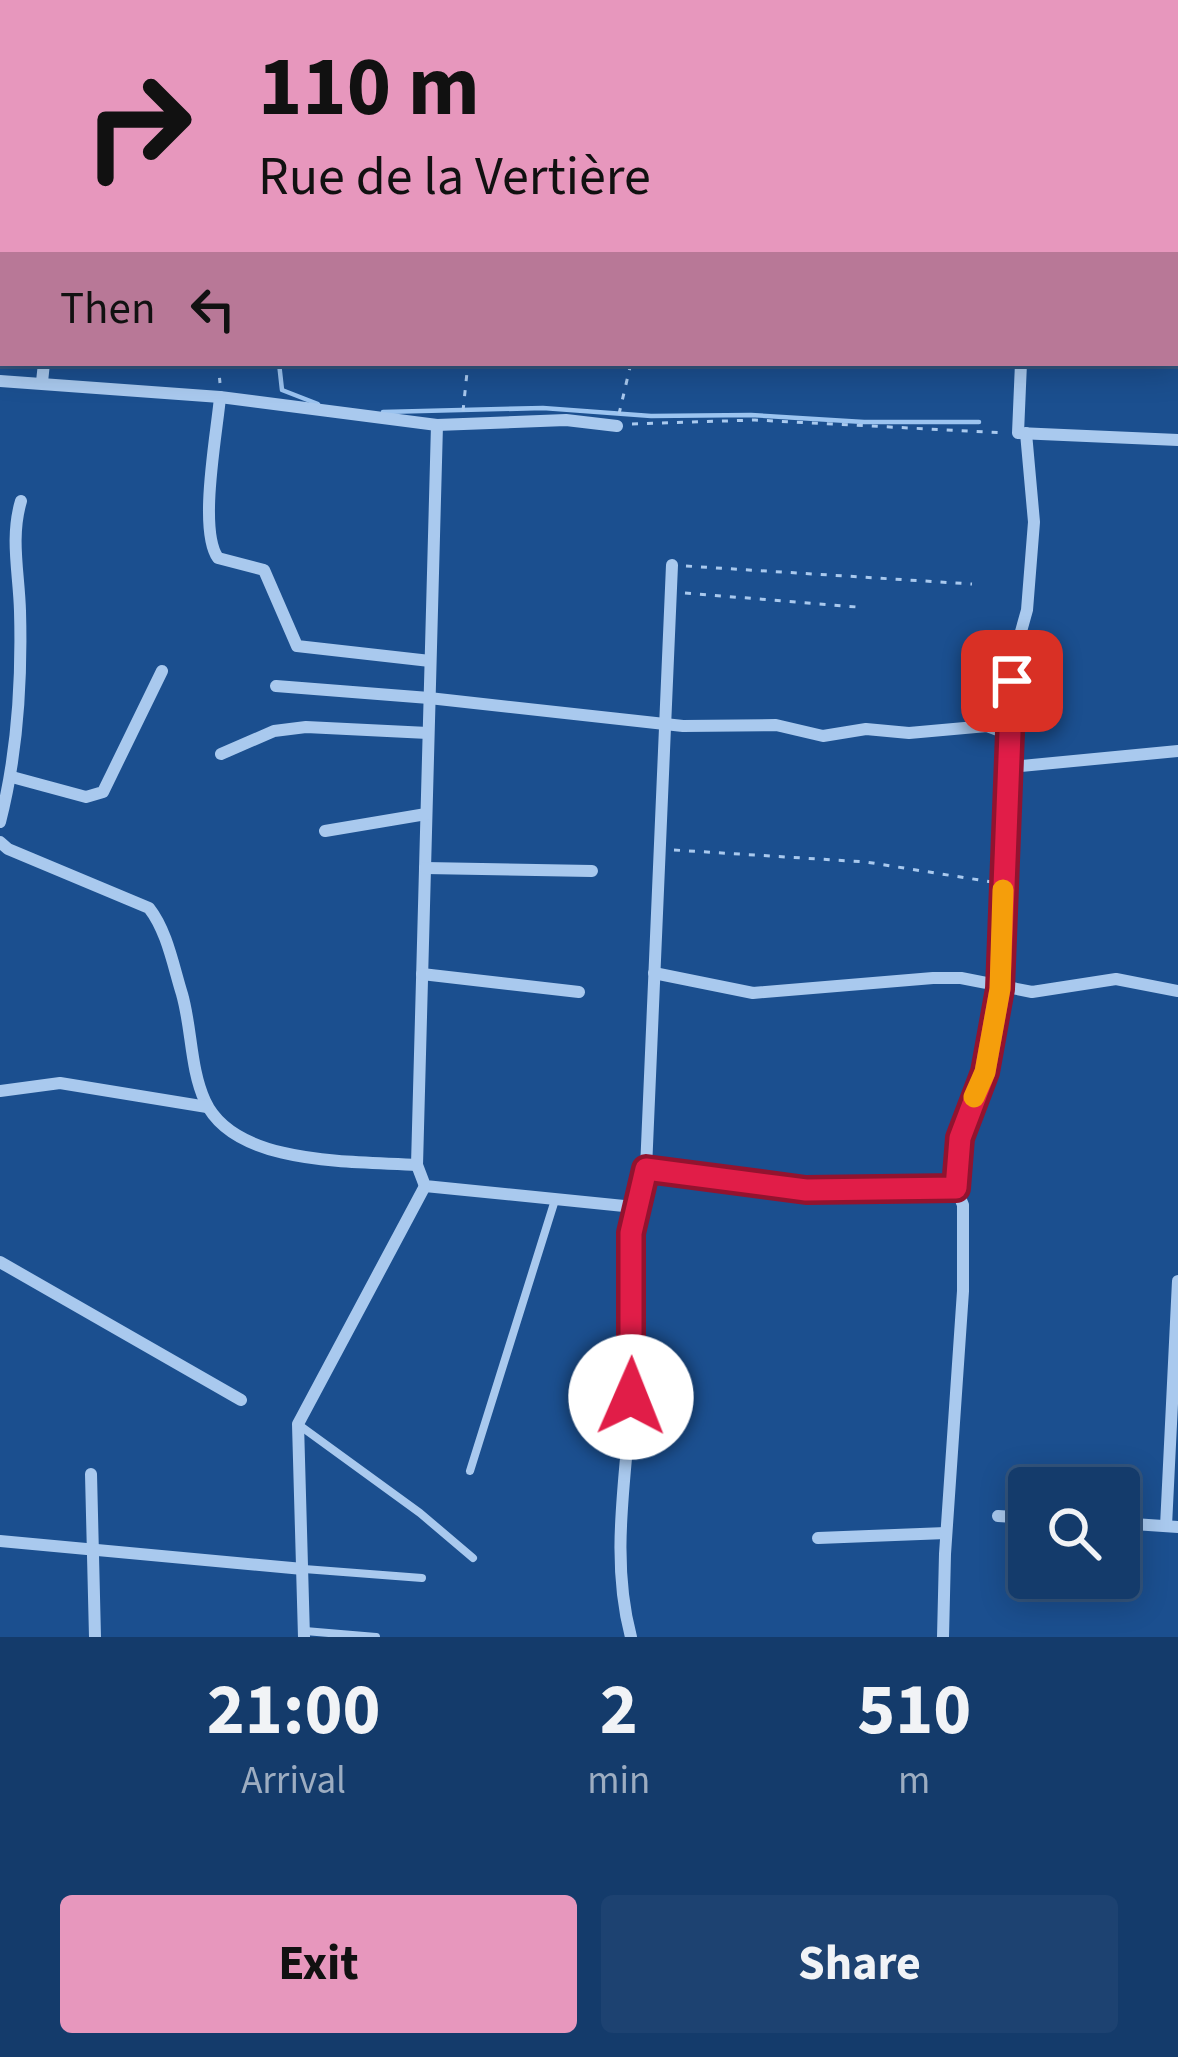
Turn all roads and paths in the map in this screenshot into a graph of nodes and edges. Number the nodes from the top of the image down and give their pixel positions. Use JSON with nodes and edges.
{"nodes":[{"id":1,"x":44,"y":366,"type":"edge"},
{"id":2,"x":218,"y":366,"type":"edge"},
{"id":3,"x":468,"y":366,"type":"edge"},
{"id":4,"x":630,"y":366,"type":"edge"},
{"id":5,"x":1021,"y":366,"type":"edge"},
{"id":6,"x":0,"y":381,"type":"edge"},
{"id":7,"x":42,"y":382,"type":"junction"},
{"id":8,"x":220,"y":397,"type":"junction"},
{"id":9,"x":463,"y":414,"type":"dead end"},
{"id":10,"x":437,"y":425,"type":"junction"},
{"id":11,"x":616,"y":426,"type":"junction"},
{"id":12,"x":1022,"y":433,"type":"junction"},
{"id":13,"x":1178,"y":440,"type":"edge"},
{"id":14,"x":21,"y":501,"type":"dead end"},
{"id":15,"x":672,"y":565,"type":"joint"},
{"id":16,"x":972,"y":584,"type":"dead end"},
{"id":17,"x":671,"y":592,"type":"junction"},
{"id":18,"x":857,"y":607,"type":"dead end"},
{"id":19,"x":430,"y":661,"type":"junction"},
{"id":20,"x":162,"y":671,"type":"dead end"},
{"id":21,"x":276,"y":686,"type":"dead end"},
{"id":22,"x":429,"y":698,"type":"junction"},
{"id":23,"x":664,"y":724,"type":"junction"},
{"id":24,"x":428,"y":733,"type":"junction"},
{"id":25,"x":1009,"y":734,"type":"junction"},
{"id":26,"x":1178,"y":751,"type":"edge"},
{"id":27,"x":221,"y":754,"type":"dead end"},
{"id":28,"x":0,"y":758,"type":"edge"},
{"id":29,"x":16,"y":762,"type":"junction"},
{"id":30,"x":1011,"y":767,"type":"junction"},
{"id":31,"x":12,"y":777,"type":"junction"},
{"id":32,"x":426,"y":814,"type":"junction"},
{"id":33,"x":0,"y":822,"type":"edge"},
{"id":34,"x":326,"y":831,"type":"dead end"},
{"id":35,"x":0,"y":842,"type":"edge"},
{"id":36,"x":660,"y":849,"type":"junction"},
{"id":37,"x":425,"y":868,"type":"junction"},
{"id":38,"x":592,"y":872,"type":"dead end"},
{"id":39,"x":1003,"y":884,"type":"junction"},
{"id":40,"x":654,"y":973,"type":"junction"},
{"id":41,"x":422,"y":974,"type":"junction"},
{"id":42,"x":1000,"y":989,"type":"junction"},
{"id":43,"x":1178,"y":991,"type":"edge"},
{"id":44,"x":579,"y":992,"type":"dead end"},
{"id":45,"x":0,"y":1091,"type":"edge"},
{"id":46,"x":207,"y":1107,"type":"junction"},
{"id":47,"x":417,"y":1165,"type":"junction"},
{"id":48,"x":646,"y":1169,"type":"junction"},
{"id":49,"x":425,"y":1186,"type":"junction"},
{"id":50,"x":956,"y":1188,"type":"junction"},
{"id":51,"x":555,"y":1199,"type":"junction"},
{"id":52,"x":634,"y":1207,"type":"junction"},
{"id":53,"x":0,"y":1262,"type":"edge"},
{"id":54,"x":1178,"y":1281,"type":"edge"},
{"id":55,"x":241,"y":1400,"type":"dead end"},
{"id":56,"x":298,"y":1424,"type":"junction"},
{"id":57,"x":470,"y":1471,"type":"dead end"},
{"id":58,"x":92,"y":1474,"type":"dead end"},
{"id":59,"x":998,"y":1516,"type":"dead end"},
{"id":60,"x":1008,"y":1517,"type":"edge"},
{"id":61,"x":1140,"y":1524,"type":"edge"},
{"id":62,"x":1172,"y":1526,"type":"edge"},
{"id":63,"x":946,"y":1533,"type":"junction"},
{"id":64,"x":818,"y":1538,"type":"dead end"},
{"id":65,"x":0,"y":1541,"type":"edge"},
{"id":66,"x":94,"y":1550,"type":"junction"},
{"id":67,"x":472,"y":1558,"type":"dead end"},
{"id":68,"x":302,"y":1569,"type":"junction"},
{"id":69,"x":422,"y":1578,"type":"dead end"},
{"id":70,"x":304,"y":1634,"type":"edge"},
{"id":71,"x":95,"y":1637,"type":"edge"},
{"id":72,"x":376,"y":1637,"type":"edge"},
{"id":73,"x":631,"y":1637,"type":"edge"},
{"id":74,"x":943,"y":1637,"type":"edge"}],
"edges":[{"from":1,"to":7,"type":"street"},
{"from":2,"to":8,"type":"path"},
{"from":3,"to":9,"type":"path"},
{"from":4,"to":11,"type":"path"},
{"from":5,"to":12,"type":"street"},
{"from":6,"to":7,"type":"street"},
{"from":7,"to":8,"type":"street"},
{"from":8,"to":10,"type":"street"},
{"from":8,"to":19,"type":"street"},
{"from":10,"to":11,"type":"street"},
{"from":10,"to":19,"type":"street"},
{"from":11,"to":12,"type":"path"},
{"from":12,"to":13,"type":"street"},
{"from":12,"to":25,"type":"street"},
{"from":14,"to":29,"type":"street"},
{"from":15,"to":16,"type":"path"},
{"from":15,"to":17,"type":"street"},
{"from":17,"to":18,"type":"path"},
{"from":17,"to":23,"type":"street"},
{"from":19,"to":22,"type":"street"},
{"from":20,"to":31,"type":"street"},
{"from":21,"to":22,"type":"street"},
{"from":22,"to":23,"type":"street"},
{"from":22,"to":24,"type":"street"},
{"from":23,"to":25,"type":"street"},
{"from":23,"to":36,"type":"street"},
{"from":24,"to":27,"type":"street"},
{"from":24,"to":32,"type":"street"},
{"from":25,"to":30,"type":"street"},
{"from":26,"to":30,"type":"street"},
{"from":28,"to":29,"type":"street"},
{"from":29,"to":31,"type":"street"},
{"from":30,"to":39,"type":"street"},
{"from":31,"to":33,"type":"street"},
{"from":32,"to":34,"type":"street"},
{"from":32,"to":37,"type":"street"},
{"from":35,"to":46,"type":"street"},
{"from":36,"to":39,"type":"path"},
{"from":36,"to":40,"type":"street"},
{"from":37,"to":38,"type":"street"},
{"from":37,"to":41,"type":"street"},
{"from":39,"to":42,"type":"street"},
{"from":40,"to":42,"type":"street"},
{"from":40,"to":48,"type":"street"},
{"from":41,"to":44,"type":"street"},
{"from":41,"to":47,"type":"street"},
{"from":42,"to":43,"type":"street"},
{"from":42,"to":50,"type":"street"},
{"from":45,"to":46,"type":"street"},
{"from":46,"to":47,"type":"street"},
{"from":47,"to":49,"type":"street"},
{"from":48,"to":50,"type":"street"},
{"from":48,"to":52,"type":"street"},
{"from":49,"to":51,"type":"street"},
{"from":49,"to":56,"type":"street"},
{"from":50,"to":63,"type":"street"},
{"from":51,"to":52,"type":"street"},
{"from":51,"to":57,"type":"lane"},
{"from":52,"to":73,"type":"street"},
{"from":53,"to":55,"type":"street"},
{"from":54,"to":62,"type":"street"},
{"from":56,"to":67,"type":"lane"},
{"from":56,"to":68,"type":"street"},
{"from":58,"to":66,"type":"street"},
{"from":59,"to":60,"type":"street"},
{"from":61,"to":62,"type":"street"},
{"from":63,"to":64,"type":"street"},
{"from":63,"to":74,"type":"street"},
{"from":65,"to":66,"type":"street"},
{"from":66,"to":68,"type":"street"},
{"from":66,"to":71,"type":"street"},
{"from":68,"to":69,"type":"lane"},
{"from":68,"to":70,"type":"street"},
{"from":70,"to":72,"type":"lane"}]}
